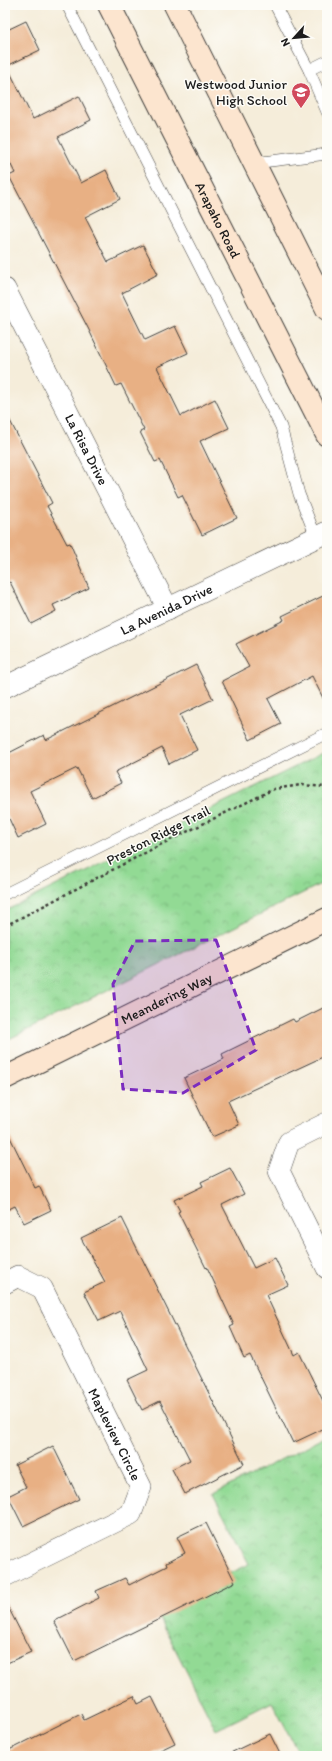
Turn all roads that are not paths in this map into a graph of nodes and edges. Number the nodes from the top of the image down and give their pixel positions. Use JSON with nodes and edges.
{"nodes":[{"id":1,"x":67,"y":5,"type":"edge"},
{"id":2,"x":109,"y":5,"type":"edge"},
{"id":3,"x":175,"y":5,"type":"edge"},
{"id":4,"x":275,"y":5,"type":"edge"},
{"id":5,"x":327,"y":61,"type":"edge"},
{"id":6,"x":309,"y":70,"type":"junction"},
{"id":7,"x":327,"y":112,"type":"edge"},
{"id":8,"x":327,"y":154,"type":"edge"},
{"id":9,"x":254,"y":163,"type":"junction"},
{"id":10,"x":5,"y":289,"type":"edge"},
{"id":11,"x":327,"y":309,"type":"edge"},
{"id":12,"x":327,"y":435,"type":"edge"},
{"id":13,"x":321,"y":535,"type":"edge"},
{"id":14,"x":168,"y":609,"type":"junction"},
{"id":15,"x":5,"y":687,"type":"edge"},
{"id":16,"x":327,"y":733,"type":"edge"},
{"id":17,"x":5,"y":894,"type":"edge"},
{"id":18,"x":327,"y":919,"type":"edge"},
{"id":19,"x":5,"y":1078,"type":"edge"},
{"id":20,"x":327,"y":1123,"type":"edge"},
{"id":21,"x":327,"y":1268,"type":"edge"},
{"id":22,"x":5,"y":1283,"type":"edge"},
{"id":23,"x":5,"y":1576,"type":"edge"}],
"edges":[{"from":1,"to":13,"type":"lane"},
{"from":2,"to":12,"type":"main road","name":"Arapaho Road"},
{"from":3,"to":9,"type":"main road"},
{"from":4,"to":6,"type":"lane"},
{"from":5,"to":6,"type":"lane"},
{"from":6,"to":7,"type":"lane"},
{"from":8,"to":9,"type":"lane"},
{"from":9,"to":11,"type":"main road"},
{"from":10,"to":14,"type":"street","name":"La Risa Drive"},
{"from":13,"to":14,"type":"street","name":"La Avenida Drive"},
{"from":14,"to":15,"type":"street","name":"La Avenida Drive"},
{"from":16,"to":17,"type":"lane"},
{"from":18,"to":19,"type":"main road","name":"Meandering Way"},
{"from":20,"to":21,"type":"street"},
{"from":22,"to":23,"type":"street","name":"Mapleview Circle"}]}
